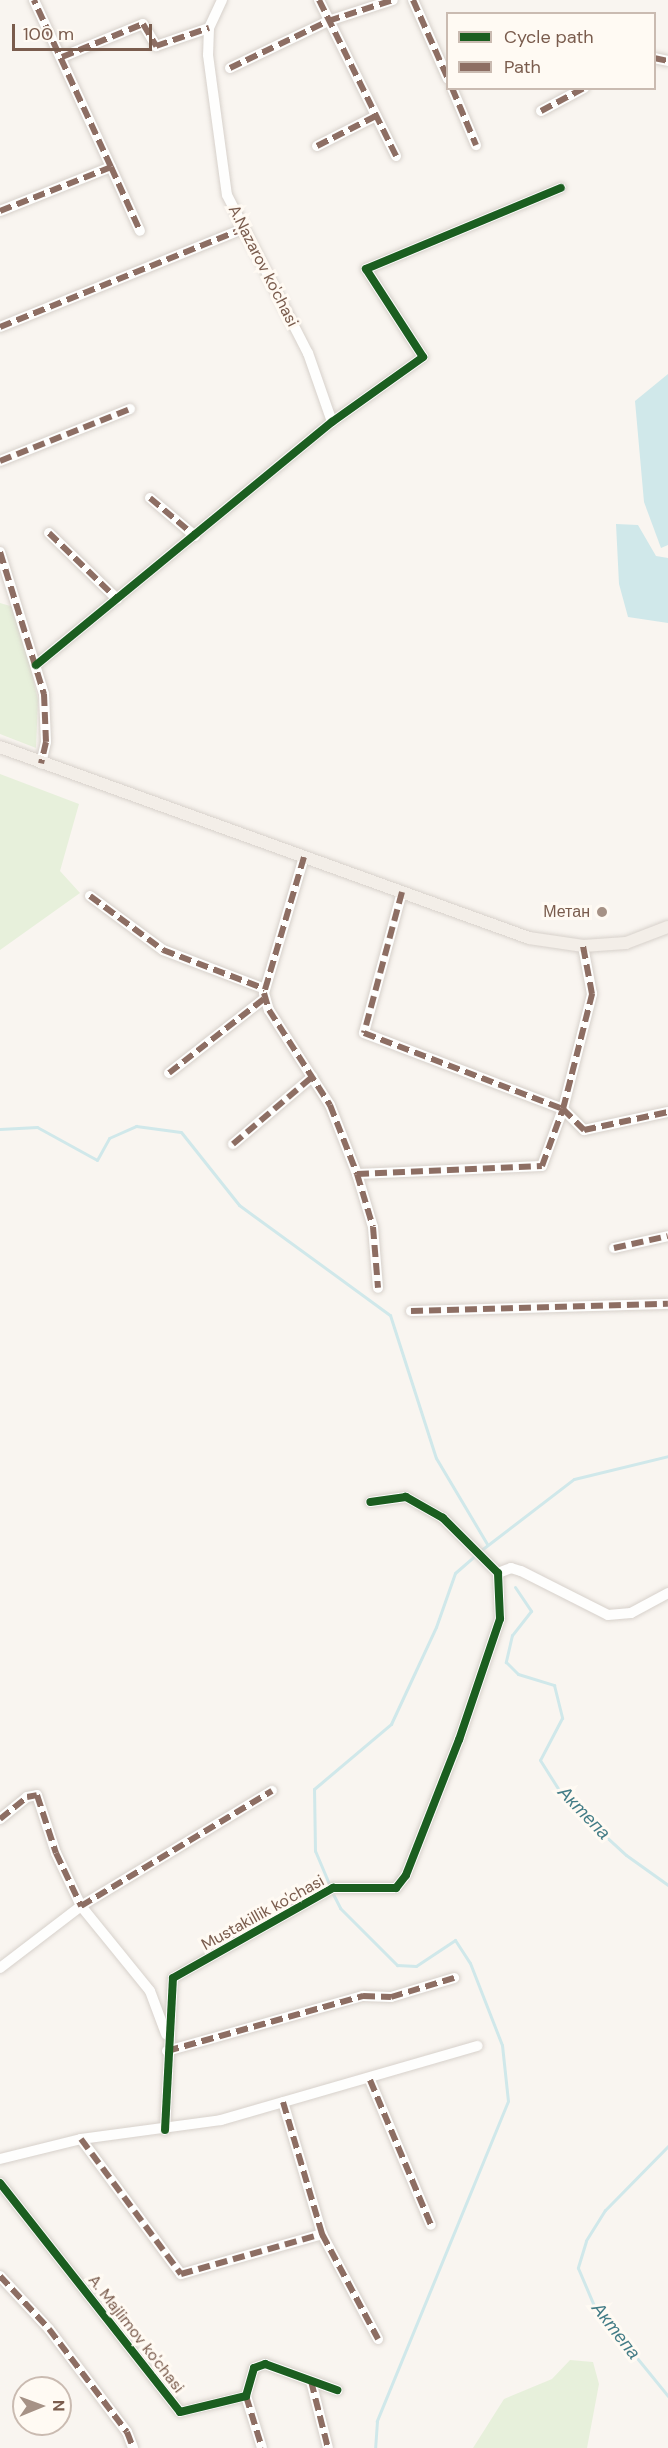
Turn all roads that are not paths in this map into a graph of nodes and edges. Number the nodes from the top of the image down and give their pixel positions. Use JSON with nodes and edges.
{"nodes":[{"id":1,"x":34,"y":0,"type":"edge"},
{"id":2,"x":222,"y":0,"type":"edge"},
{"id":3,"x":320,"y":0,"type":"edge"},
{"id":4,"x":393,"y":0,"type":"edge"},
{"id":5,"x":413,"y":0,"type":"edge"},
{"id":6,"x":328,"y":21,"type":"junction"},
{"id":7,"x":209,"y":28,"type":"junction"},
{"id":8,"x":62,"y":57,"type":"junction"},
{"id":9,"x":230,"y":68,"type":"dead end"},
{"id":10,"x":446,"y":77,"type":"edge"},
{"id":11,"x":453,"y":90,"type":"edge"},
{"id":12,"x":580,"y":90,"type":"edge"},
{"id":13,"x":541,"y":111,"type":"dead end"},
{"id":14,"x":376,"y":116,"type":"junction"},
{"id":15,"x":476,"y":145,"type":"dead end"},
{"id":16,"x":316,"y":146,"type":"dead end"},
{"id":17,"x":396,"y":156,"type":"dead end"},
{"id":18,"x":111,"y":167,"type":"junction"},
{"id":19,"x":561,"y":188,"type":"dead end"},
{"id":20,"x":0,"y":211,"type":"edge"},
{"id":21,"x":242,"y":229,"type":"junction"},
{"id":22,"x":140,"y":231,"type":"dead end"},
{"id":23,"x":0,"y":327,"type":"edge"},
{"id":24,"x":130,"y":410,"type":"dead end"},
{"id":25,"x":332,"y":422,"type":"junction"},
{"id":26,"x":0,"y":461,"type":"edge"},
{"id":27,"x":150,"y":498,"type":"dead end"},
{"id":28,"x":48,"y":533,"type":"dead end"},
{"id":29,"x":195,"y":536,"type":"junction"},
{"id":30,"x":0,"y":552,"type":"edge"},
{"id":31,"x":117,"y":599,"type":"junction"},
{"id":32,"x":36,"y":665,"type":"junction"},
{"id":33,"x":0,"y":747,"type":"edge"},
{"id":34,"x":40,"y":763,"type":"junction"},
{"id":35,"x":304,"y":857,"type":"junction"},
{"id":36,"x":402,"y":892,"type":"junction"},
{"id":37,"x":90,"y":896,"type":"dead end"},
{"id":38,"x":668,"y":927,"type":"edge"},
{"id":39,"x":583,"y":946,"type":"junction"},
{"id":40,"x":265,"y":993,"type":"junction"},
{"id":41,"x":169,"y":1073,"type":"dead end"},
{"id":42,"x":312,"y":1077,"type":"junction"},
{"id":43,"x":563,"y":1109,"type":"junction"},
{"id":44,"x":668,"y":1112,"type":"edge"},
{"id":45,"x":233,"y":1144,"type":"dead end"},
{"id":46,"x":357,"y":1174,"type":"junction"},
{"id":47,"x":668,"y":1236,"type":"edge"},
{"id":48,"x":614,"y":1248,"type":"dead end"},
{"id":49,"x":378,"y":1288,"type":"dead end"},
{"id":50,"x":668,"y":1304,"type":"edge"},
{"id":51,"x":411,"y":1311,"type":"dead end"},
{"id":52,"x":370,"y":1502,"type":"dead end"},
{"id":53,"x":498,"y":1573,"type":"junction"},
{"id":54,"x":668,"y":1593,"type":"edge"},
{"id":55,"x":272,"y":1791,"type":"dead end"},
{"id":56,"x":0,"y":1819,"type":"edge"},
{"id":57,"x":81,"y":1906,"type":"junction"},
{"id":58,"x":0,"y":1968,"type":"edge"},
{"id":59,"x":454,"y":1978,"type":"dead end"},
{"id":60,"x":167,"y":2038,"type":"junction"},
{"id":61,"x":477,"y":2046,"type":"dead end"},
{"id":62,"x":167,"y":2051,"type":"junction"},
{"id":63,"x":370,"y":2080,"type":"junction"},
{"id":64,"x":283,"y":2102,"type":"junction"},
{"id":65,"x":165,"y":2130,"type":"junction"},
{"id":66,"x":81,"y":2139,"type":"junction"},
{"id":67,"x":0,"y":2159,"type":"edge"},
{"id":68,"x":0,"y":2183,"type":"edge"},
{"id":69,"x":431,"y":2225,"type":"dead end"},
{"id":70,"x":322,"y":2234,"type":"junction"},
{"id":71,"x":0,"y":2276,"type":"edge"},
{"id":72,"x":378,"y":2339,"type":"dead end"},
{"id":73,"x":311,"y":2381,"type":"junction"},
{"id":74,"x":337,"y":2390,"type":"dead end"},
{"id":75,"x":246,"y":2396,"type":"junction"},
{"id":76,"x":134,"y":2448,"type":"edge"},
{"id":77,"x":262,"y":2448,"type":"edge"},
{"id":78,"x":328,"y":2448,"type":"edge"}],
"edges":[{"from":1,"to":8,"type":"street"},
{"from":2,"to":7,"type":"street","name":"A.Nazarov ko'chasi"},
{"from":3,"to":6,"type":"street"},
{"from":4,"to":6,"type":"street"},
{"from":5,"to":10,"type":"street"},
{"from":6,"to":9,"type":"street"},
{"from":6,"to":14,"type":"street"},
{"from":7,"to":8,"type":"street"},
{"from":7,"to":21,"type":"street","name":"A.Nazarov ko'chasi"},
{"from":8,"to":18,"type":"street"},
{"from":11,"to":15,"type":"street"},
{"from":12,"to":13,"type":"street"},
{"from":14,"to":16,"type":"street"},
{"from":14,"to":17,"type":"street"},
{"from":18,"to":20,"type":"street"},
{"from":18,"to":22,"type":"street"},
{"from":19,"to":25,"type":"street"},
{"from":21,"to":23,"type":"street"},
{"from":21,"to":25,"type":"street","name":"A.Nazarov ko'chasi"},
{"from":24,"to":26,"type":"street"},
{"from":25,"to":29,"type":"street"},
{"from":27,"to":29,"type":"street"},
{"from":28,"to":31,"type":"street"},
{"from":29,"to":31,"type":"street"},
{"from":30,"to":32,"type":"street"},
{"from":31,"to":32,"type":"street"},
{"from":32,"to":34,"type":"street"},
{"from":33,"to":34,"type":"main road"},
{"from":34,"to":35,"type":"main road"},
{"from":35,"to":36,"type":"main road"},
{"from":35,"to":40,"type":"street"},
{"from":36,"to":39,"type":"main road"},
{"from":36,"to":43,"type":"street"},
{"from":37,"to":40,"type":"street"},
{"from":38,"to":39,"type":"main road"},
{"from":39,"to":43,"type":"street"},
{"from":40,"to":41,"type":"street"},
{"from":40,"to":42,"type":"street"},
{"from":42,"to":45,"type":"street"},
{"from":42,"to":46,"type":"street"},
{"from":43,"to":44,"type":"street"},
{"from":43,"to":46,"type":"street"},
{"from":46,"to":49,"type":"street"},
{"from":47,"to":48,"type":"street"},
{"from":50,"to":51,"type":"street"},
{"from":52,"to":53,"type":"street"},
{"from":53,"to":54,"type":"street"},
{"from":53,"to":60,"type":"street","name":"Mustakillik ko'chasi"},
{"from":55,"to":57,"type":"street"},
{"from":56,"to":57,"type":"street"},
{"from":57,"to":58,"type":"street"},
{"from":57,"to":60,"type":"street"},
{"from":59,"to":62,"type":"street"},
{"from":60,"to":62,"type":"street","name":"Mustakillik ko'chasi"},
{"from":61,"to":63,"type":"street"},
{"from":62,"to":65,"type":"street","name":"Mustakillik ko'chasi"},
{"from":63,"to":64,"type":"street"},
{"from":63,"to":69,"type":"street"},
{"from":64,"to":65,"type":"street"},
{"from":64,"to":70,"type":"street"},
{"from":65,"to":66,"type":"street"},
{"from":66,"to":67,"type":"street"},
{"from":66,"to":70,"type":"street"},
{"from":68,"to":75,"type":"street","name":"A. Majlimov ko'chasi"},
{"from":70,"to":72,"type":"street"},
{"from":71,"to":76,"type":"street"},
{"from":73,"to":74,"type":"street"},
{"from":73,"to":75,"type":"street"},
{"from":73,"to":78,"type":"street"},
{"from":75,"to":77,"type":"street"}]}
